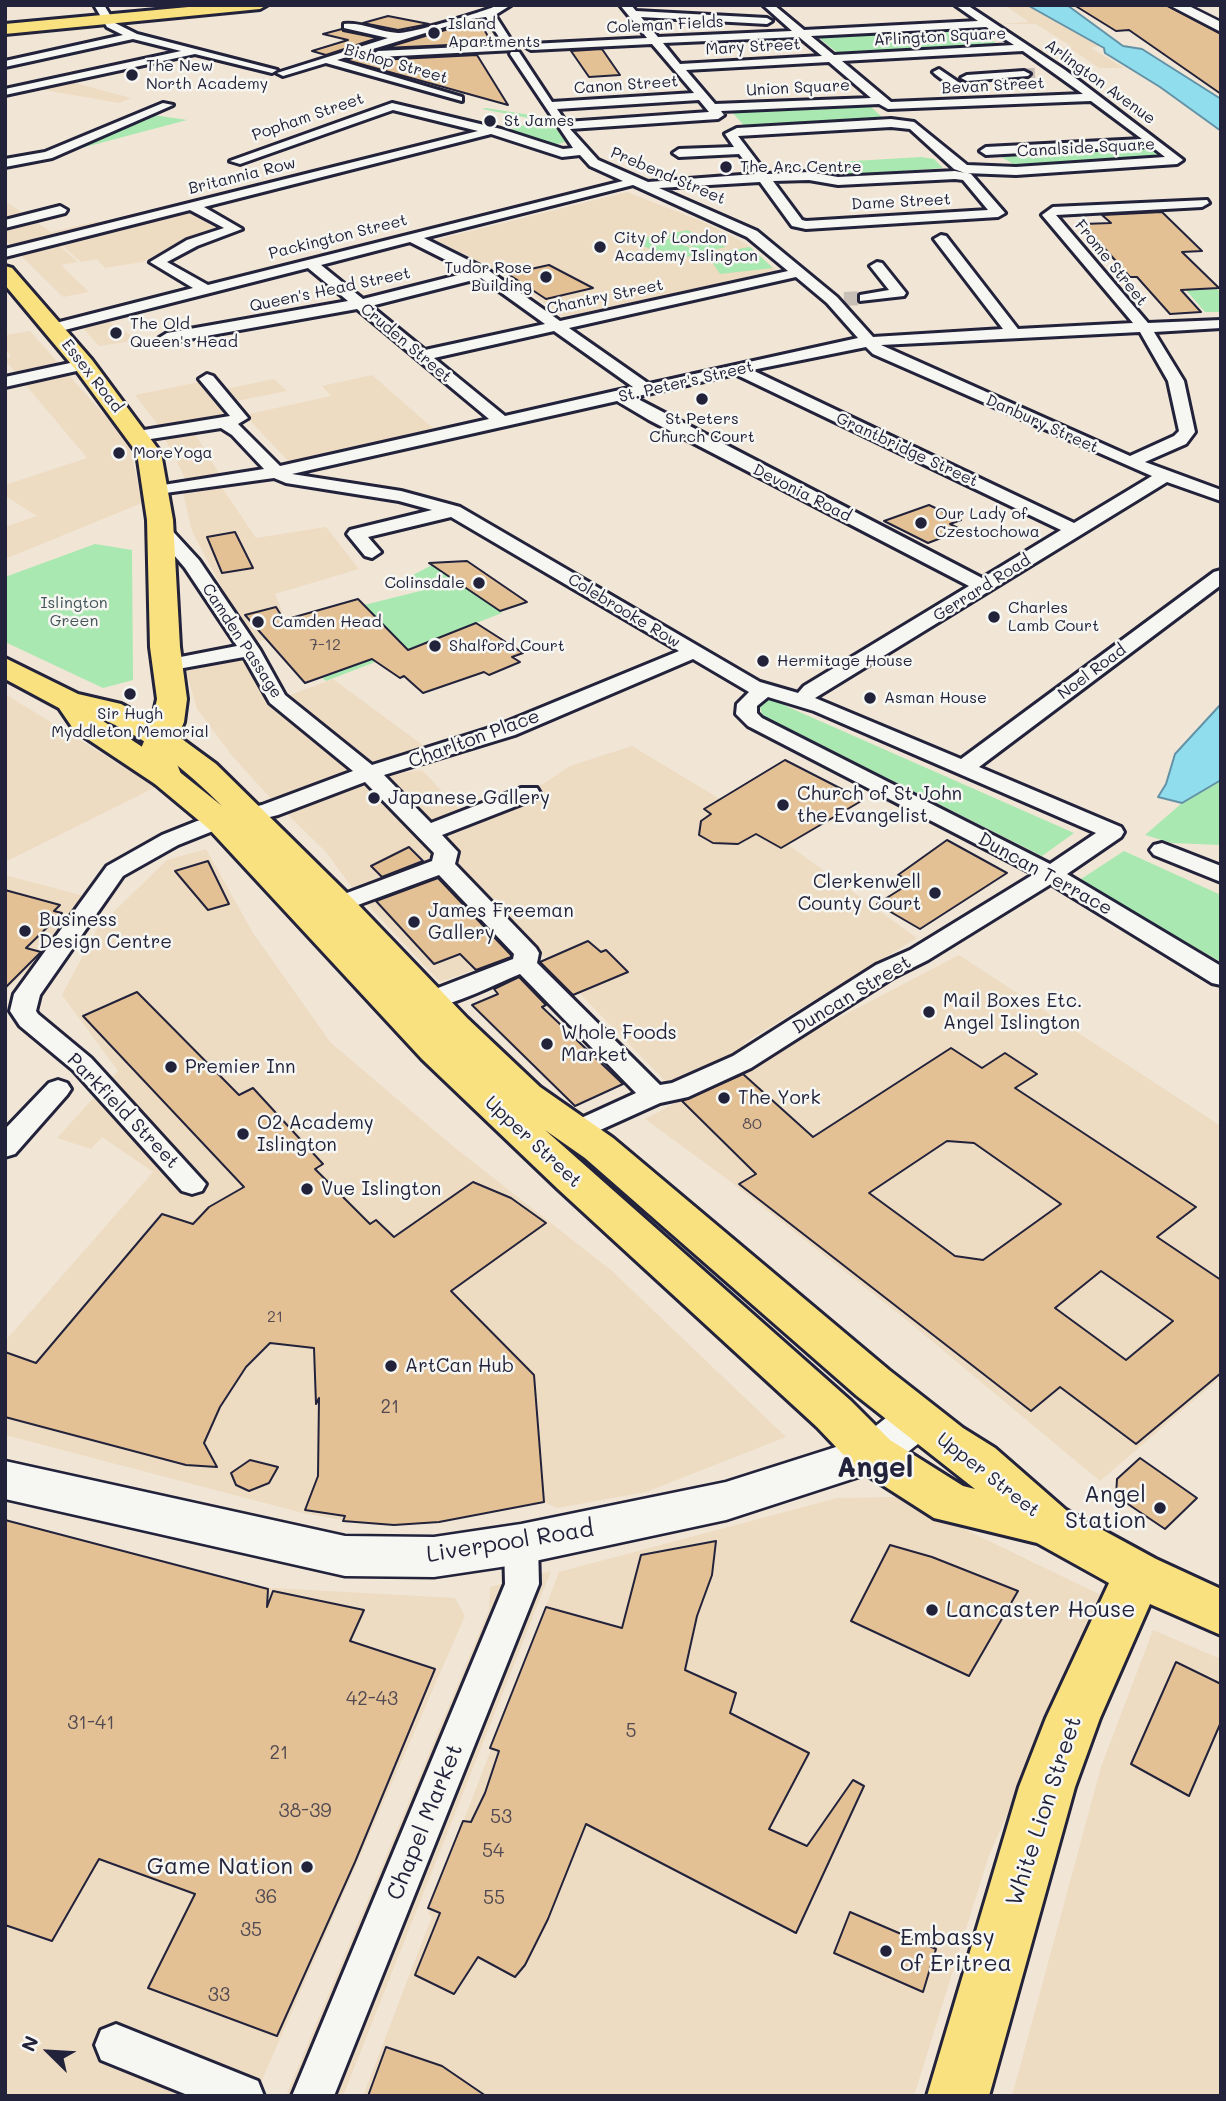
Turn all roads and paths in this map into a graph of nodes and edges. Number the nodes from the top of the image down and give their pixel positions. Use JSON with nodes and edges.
{"nodes":[{"id":1,"x":260,"y":5,"type":"edge"},
{"id":2,"x":506,"y":5,"type":"edge"},
{"id":3,"x":768,"y":5,"type":"edge"},
{"id":4,"x":960,"y":5,"type":"edge"},
{"id":5,"x":1176,"y":5,"type":"edge"},
{"id":6,"x":102,"y":10,"type":"edge"},
{"id":7,"x":629,"y":10,"type":"edge"},
{"id":8,"x":657,"y":10,"type":"edge"},
{"id":9,"x":489,"y":14,"type":"junction"},
{"id":10,"x":788,"y":23,"type":"junction"},
{"id":11,"x":987,"y":24,"type":"junction"},
{"id":12,"x":348,"y":26,"type":"dead end"},
{"id":13,"x":1221,"y":28,"type":"edge"},
{"id":14,"x":5,"y":29,"type":"edge"},
{"id":15,"x":801,"y":34,"type":"junction"},
{"id":16,"x":133,"y":36,"type":"junction"},
{"id":17,"x":402,"y":37,"type":"junction"},
{"id":18,"x":656,"y":41,"type":"junction"},
{"id":19,"x":531,"y":47,"type":"dead end"},
{"id":20,"x":1026,"y":48,"type":"junction"},
{"id":21,"x":355,"y":51,"type":"junction"},
{"id":22,"x":513,"y":51,"type":"junction"},
{"id":23,"x":192,"y":52,"type":"junction"},
{"id":24,"x":830,"y":58,"type":"junction"},
{"id":25,"x":326,"y":60,"type":"junction"},
{"id":26,"x":5,"y":64,"type":"edge"},
{"id":27,"x":679,"y":67,"type":"junction"},
{"id":28,"x":1061,"y":72,"type":"junction"},
{"id":29,"x":1039,"y":73,"type":"tunnel mouth"},
{"id":30,"x":1024,"y":74,"type":"tunnel mouth"},
{"id":31,"x":5,"y":76,"type":"edge"},
{"id":32,"x":954,"y":79,"type":"dead end"},
{"id":33,"x":31,"y":86,"type":"junction"},
{"id":34,"x":434,"y":91,"type":"junction"},
{"id":35,"x":5,"y":92,"type":"edge"},
{"id":36,"x":703,"y":96,"type":"junction"},
{"id":37,"x":458,"y":99,"type":"dead end"},
{"id":38,"x":1098,"y":99,"type":"junction"},
{"id":39,"x":878,"y":101,"type":"junction"},
{"id":40,"x":394,"y":104,"type":"junction"},
{"id":41,"x":167,"y":105,"type":"dead end"},
{"id":42,"x":550,"y":106,"type":"junction"},
{"id":43,"x":893,"y":107,"type":"joint"},
{"id":44,"x":715,"y":112,"type":"junction"},
{"id":45,"x":564,"y":126,"type":"junction"},
{"id":46,"x":487,"y":132,"type":"junction"},
{"id":47,"x":1155,"y":142,"type":"junction"},
{"id":48,"x":741,"y":150,"type":"junction"},
{"id":49,"x":580,"y":151,"type":"junction"},
{"id":50,"x":986,"y":151,"type":"dead end"},
{"id":51,"x":678,"y":153,"type":"dead end"},
{"id":52,"x":48,"y":155,"type":"junction"},
{"id":53,"x":236,"y":161,"type":"dead end"},
{"id":54,"x":5,"y":163,"type":"edge"},
{"id":55,"x":69,"y":166,"type":"dead end"},
{"id":56,"x":963,"y":172,"type":"junction"},
{"id":57,"x":766,"y":178,"type":"junction"},
{"id":58,"x":639,"y":184,"type":"junction"},
{"id":59,"x":1202,"y":203,"type":"dead end"},
{"id":60,"x":194,"y":207,"type":"junction"},
{"id":61,"x":60,"y":210,"type":"dead end"},
{"id":62,"x":5,"y":224,"type":"edge"},
{"id":63,"x":411,"y":237,"type":"junction"},
{"id":64,"x":949,"y":238,"type":"joint"},
{"id":65,"x":924,"y":240,"type":"dead end"},
{"id":66,"x":5,"y":253,"type":"edge"},
{"id":67,"x":311,"y":262,"type":"junction"},
{"id":68,"x":877,"y":266,"type":"dead end"},
{"id":69,"x":5,"y":272,"type":"edge"},
{"id":70,"x":483,"y":273,"type":"junction"},
{"id":71,"x":796,"y":273,"type":"junction"},
{"id":72,"x":207,"y":290,"type":"junction"},
{"id":73,"x":865,"y":298,"type":"tunnel mouth"},
{"id":74,"x":361,"y":304,"type":"junction"},
{"id":75,"x":1221,"y":324,"type":"edge"},
{"id":76,"x":559,"y":326,"type":"junction"},
{"id":77,"x":53,"y":328,"type":"junction"},
{"id":78,"x":1142,"y":328,"type":"junction"},
{"id":79,"x":1014,"y":333,"type":"junction"},
{"id":80,"x":167,"y":338,"type":"dead end"},
{"id":81,"x":869,"y":341,"type":"junction"},
{"id":82,"x":421,"y":356,"type":"junction"},
{"id":83,"x":85,"y":365,"type":"junction"},
{"id":84,"x":740,"y":370,"type":"junction"},
{"id":85,"x":207,"y":379,"type":"dead end"},
{"id":86,"x":5,"y":382,"type":"edge"},
{"id":87,"x":647,"y":390,"type":"junction"},
{"id":88,"x":621,"y":396,"type":"junction"},
{"id":89,"x":232,"y":420,"type":"junction"},
{"id":90,"x":502,"y":422,"type":"junction"},
{"id":91,"x":138,"y":436,"type":"junction"},
{"id":92,"x":1130,"y":462,"type":"junction"},
{"id":93,"x":276,"y":472,"type":"junction"},
{"id":94,"x":1164,"y":476,"type":"junction"},
{"id":95,"x":157,"y":491,"type":"junction"},
{"id":96,"x":1221,"y":496,"type":"edge"},
{"id":97,"x":454,"y":511,"type":"junction"},
{"id":98,"x":160,"y":528,"type":"junction"},
{"id":99,"x":1075,"y":530,"type":"junction"},
{"id":100,"x":372,"y":552,"type":"dead end"},
{"id":101,"x":1221,"y":576,"type":"edge"},
{"id":102,"x":985,"y":587,"type":"junction"},
{"id":103,"x":250,"y":650,"type":"junction"},
{"id":104,"x":692,"y":652,"type":"junction"},
{"id":105,"x":167,"y":665,"type":"junction"},
{"id":106,"x":5,"y":667,"type":"edge"},
{"id":107,"x":764,"y":690,"type":"junction"},
{"id":108,"x":68,"y":701,"type":"junction"},
{"id":109,"x":802,"y":701,"type":"junction"},
{"id":110,"x":160,"y":738,"type":"junction"},
{"id":111,"x":963,"y":768,"type":"junction"},
{"id":112,"x":166,"y":777,"type":"junction"},
{"id":113,"x":529,"y":793,"type":"dead end"},
{"id":114,"x":236,"y":819,"type":"junction"},
{"id":115,"x":429,"y":832,"type":"junction"},
{"id":116,"x":1114,"y":832,"type":"joint"},
{"id":117,"x":1163,"y":850,"type":"dead end"},
{"id":118,"x":443,"y":865,"type":"junction"},
{"id":119,"x":1051,"y":874,"type":"junction"},
{"id":120,"x":1221,"y":875,"type":"edge"},
{"id":121,"x":339,"y":904,"type":"junction"},
{"id":122,"x":524,"y":964,"type":"junction"},
{"id":123,"x":41,"y":974,"type":"joint"},
{"id":124,"x":1221,"y":976,"type":"edge"},
{"id":125,"x":410,"y":1002,"type":"junction"},
{"id":126,"x":58,"y":1089,"type":"dead end"},
{"id":127,"x":654,"y":1096,"type":"junction"},
{"id":128,"x":578,"y":1131,"type":"junction"},
{"id":129,"x":5,"y":1147,"type":"edge"},
{"id":130,"x":192,"y":1184,"type":"dead end"},
{"id":131,"x":917,"y":1419,"type":"junction"},
{"id":132,"x":873,"y":1454,"type":"junction"},
{"id":133,"x":5,"y":1480,"type":"edge"},
{"id":134,"x":1049,"y":1525,"type":"junction"},
{"id":135,"x":521,"y":1544,"type":"junction"},
{"id":136,"x":1138,"y":1574,"type":"junction"},
{"id":137,"x":1221,"y":1613,"type":"edge"},
{"id":138,"x":116,"y":2045,"type":"dead end"},
{"id":139,"x":243,"y":2096,"type":"edge"},
{"id":140,"x":313,"y":2096,"type":"edge"},
{"id":141,"x":958,"y":2096,"type":"edge"}],
"edges":[{"from":1,"to":6,"type":"main road"},
{"from":2,"to":9,"type":"street"},
{"from":3,"to":10,"type":"street"},
{"from":4,"to":11,"type":"street"},
{"from":5,"to":13,"type":"main road"},
{"from":6,"to":14,"type":"main road"},
{"from":6,"to":16,"type":"street"},
{"from":7,"to":8,"type":"street"},
{"from":7,"to":18,"type":"street"},
{"from":8,"to":10,"type":"street"},
{"from":9,"to":17,"type":"street"},
{"from":9,"to":22,"type":"street","name":"Prebend Street"},
{"from":10,"to":15,"type":"street"},
{"from":11,"to":15,"type":"street","name":"Arlington Square"},
{"from":11,"to":20,"type":"street","name":"Arlington Square"},
{"from":12,"to":17,"type":"street"},
{"from":15,"to":18,"type":"street","name":"Coleman Fields"},
{"from":15,"to":24,"type":"street"},
{"from":16,"to":23,"type":"street"},
{"from":16,"to":26,"type":"street"},
{"from":17,"to":21,"type":"street"},
{"from":18,"to":19,"type":"street","name":"Coleman Fields"},
{"from":18,"to":27,"type":"street"},
{"from":20,"to":24,"type":"street","name":"Arlington Square"},
{"from":20,"to":28,"type":"street","name":"Arlington Avenue"},
{"from":21,"to":22,"type":"street"},
{"from":21,"to":25,"type":"street"},
{"from":22,"to":42,"type":"street","name":"Prebend Street"},
{"from":23,"to":25,"type":"street"},
{"from":23,"to":33,"type":"street"},
{"from":24,"to":27,"type":"street","name":"Mary Street"},
{"from":24,"to":39,"type":"street"},
{"from":25,"to":34,"type":"street","name":"Bishop Street"},
{"from":27,"to":36,"type":"street"},
{"from":28,"to":29,"type":"street"},
{"from":28,"to":38,"type":"street","name":"Arlington Avenue"},
{"from":30,"to":32,"type":"street"},
{"from":31,"to":33,"type":"street"},
{"from":33,"to":35,"type":"street"},
{"from":34,"to":37,"type":"street","name":"Bishop Street"},
{"from":34,"to":40,"type":"street","name":"Popham Street"},
{"from":36,"to":42,"type":"street","name":"Canon Street"},
{"from":36,"to":44,"type":"street"},
{"from":38,"to":43,"type":"street","name":"Bevan Street"},
{"from":38,"to":47,"type":"street","name":"Arlington Avenue"},
{"from":39,"to":43,"type":"street","name":"Union Square"},
{"from":39,"to":44,"type":"street","name":"Union Square"},
{"from":40,"to":46,"type":"street"},
{"from":40,"to":53,"type":"street","name":"Popham Street"},
{"from":41,"to":52,"type":"street"},
{"from":42,"to":45,"type":"street","name":"Prebend Street"},
{"from":44,"to":45,"type":"street","name":"Union Square"},
{"from":45,"to":49,"type":"street","name":"Prebend Street"},
{"from":46,"to":49,"type":"street"},
{"from":46,"to":60,"type":"street","name":"Britannia Row"},
{"from":47,"to":50,"type":"street","name":"Canalside Square"},
{"from":47,"to":56,"type":"street","name":"Canalside Square"},
{"from":48,"to":51,"type":"street"},
{"from":48,"to":56,"type":"street"},
{"from":48,"to":57,"type":"street"},
{"from":49,"to":58,"type":"street","name":"Prebend Street"},
{"from":52,"to":54,"type":"street"},
{"from":52,"to":55,"type":"street"},
{"from":56,"to":57,"type":"street","name":"Packington Street"},
{"from":56,"to":57,"type":"street","name":"Dame Street"},
{"from":57,"to":58,"type":"street","name":"Packington Street"},
{"from":58,"to":63,"type":"street","name":"Packington Street"},
{"from":58,"to":71,"type":"street","name":"Prebend Street"},
{"from":59,"to":78,"type":"street","name":"Frome Street"},
{"from":60,"to":66,"type":"street","name":"Britannia Row"},
{"from":60,"to":72,"type":"street"},
{"from":61,"to":62,"type":"street"},
{"from":63,"to":67,"type":"street","name":"Packington Street"},
{"from":63,"to":70,"type":"street"},
{"from":64,"to":65,"type":"street"},
{"from":64,"to":79,"type":"street"},
{"from":67,"to":72,"type":"street","name":"Packington Street"},
{"from":67,"to":74,"type":"street","name":"Cruden Street"},
{"from":68,"to":73,"type":"street"},
{"from":69,"to":77,"type":"main road","name":"Essex Road"},
{"from":70,"to":74,"type":"street","name":"Queen's Head Street"},
{"from":70,"to":76,"type":"street"},
{"from":71,"to":76,"type":"street","name":"Chantry Street"},
{"from":71,"to":81,"type":"street","name":"Danbury Street"},
{"from":72,"to":77,"type":"street","name":"Packington Street"},
{"from":74,"to":80,"type":"street","name":"Queen's Head Street"},
{"from":74,"to":82,"type":"street","name":"Cruden Street"},
{"from":75,"to":78,"type":"street","name":"St. Peter's Street"},
{"from":76,"to":82,"type":"street","name":"Chantry Street"},
{"from":76,"to":87,"type":"street"},
{"from":77,"to":83,"type":"main road","name":"Essex Road"},
{"from":78,"to":79,"type":"street","name":"St. Peter's Street"},
{"from":78,"to":92,"type":"street","name":"Frome Street"},
{"from":79,"to":81,"type":"street","name":"St. Peter's Street"},
{"from":81,"to":84,"type":"street","name":"St. Peter's Street"},
{"from":81,"to":92,"type":"street","name":"Danbury Street"},
{"from":82,"to":90,"type":"street","name":"Cruden Street"},
{"from":83,"to":86,"type":"street"},
{"from":83,"to":91,"type":"main road","name":"Essex Road"},
{"from":84,"to":87,"type":"street","name":"St. Peter's Street"},
{"from":84,"to":99,"type":"street","name":"Grantbridge Street"},
{"from":85,"to":89,"type":"street"},
{"from":87,"to":88,"type":"street","name":"St. Peter's Street"},
{"from":88,"to":90,"type":"street","name":"St. Peter's Street"},
{"from":88,"to":102,"type":"street","name":"Devonia Road"},
{"from":89,"to":91,"type":"street"},
{"from":89,"to":93,"type":"street"},
{"from":90,"to":93,"type":"street","name":"St. Peter's Street"},
{"from":91,"to":95,"type":"main road","name":"Essex Road"},
{"from":92,"to":94,"type":"street","name":"Danbury Street"},
{"from":93,"to":95,"type":"street","name":"St. Peter's Street"},
{"from":93,"to":97,"type":"street","name":"Colebrooke Row"},
{"from":94,"to":96,"type":"street","name":"Danbury Street"},
{"from":94,"to":99,"type":"street","name":"Gerrard Road"},
{"from":95,"to":98,"type":"main road"},
{"from":97,"to":100,"type":"street"},
{"from":97,"to":104,"type":"street","name":"Colebrooke Row"},
{"from":98,"to":103,"type":"street","name":"Camden Passage"},
{"from":98,"to":105,"type":"main road"},
{"from":99,"to":102,"type":"street","name":"Gerrard Road"},
{"from":101,"to":111,"type":"street","name":"Noel Road"},
{"from":102,"to":109,"type":"street","name":"Gerrard Road"},
{"from":103,"to":105,"type":"street"},
{"from":103,"to":115,"type":"street","name":"Camden Passage"},
{"from":104,"to":107,"type":"street","name":"Colebrooke Row"},
{"from":104,"to":114,"type":"street","name":"Charlton Place"},
{"from":105,"to":110,"type":"main road"},
{"from":106,"to":108,"type":"main road","name":"Upper Street"},
{"from":107,"to":109,"type":"street","name":"Colebrooke Row"},
{"from":107,"to":119,"type":"street","name":"Duncan Terrace"},
{"from":108,"to":110,"type":"main road","name":"Upper Street"},
{"from":108,"to":112,"type":"main road","name":"Upper Street"},
{"from":109,"to":111,"type":"street","name":"Colebrooke Row"},
{"from":110,"to":112,"type":"main road"},
{"from":110,"to":114,"type":"main road","name":"Upper Street"},
{"from":111,"to":116,"type":"street","name":"Colebrooke Row"},
{"from":112,"to":114,"type":"main road","name":"Upper Street"},
{"from":113,"to":115,"type":"street"},
{"from":114,"to":121,"type":"main road","name":"Upper Street"},
{"from":114,"to":123,"type":"street","name":"Charlton Place"},
{"from":114,"to":125,"type":"main road","name":"Upper Street"},
{"from":115,"to":118,"type":"street","name":"Camden Passage"},
{"from":116,"to":119,"type":"street","name":"Duncan Street"},
{"from":117,"to":120,"type":"street"},
{"from":118,"to":121,"type":"street"},
{"from":118,"to":122,"type":"street","name":"Camden Passage"},
{"from":119,"to":124,"type":"street","name":"Duncan Terrace"},
{"from":119,"to":127,"type":"street","name":"Duncan Street"},
{"from":121,"to":125,"type":"main road","name":"Upper Street"},
{"from":122,"to":125,"type":"street"},
{"from":122,"to":127,"type":"street"},
{"from":123,"to":130,"type":"street","name":"Parkfield Street"},
{"from":125,"to":128,"type":"main road","name":"Upper Street"},
{"from":125,"to":132,"type":"main road","name":"Upper Street"},
{"from":126,"to":129,"type":"street"},
{"from":127,"to":128,"type":"street","name":"Duncan Street"},
{"from":128,"to":131,"type":"main road","name":"Upper Street"},
{"from":131,"to":132,"type":"main road","name":"Liverpool Road"},
{"from":131,"to":134,"type":"main road","name":"Upper Street"},
{"from":132,"to":134,"type":"main road","name":"Upper Street"},
{"from":132,"to":135,"type":"main road","name":"Liverpool Road"},
{"from":133,"to":135,"type":"main road","name":"Liverpool Road"},
{"from":134,"to":136,"type":"main road"},
{"from":135,"to":140,"type":"street","name":"Chapel Market"},
{"from":136,"to":137,"type":"main road"},
{"from":136,"to":141,"type":"main road","name":"White Lion Street"},
{"from":138,"to":139,"type":"street"}]}
